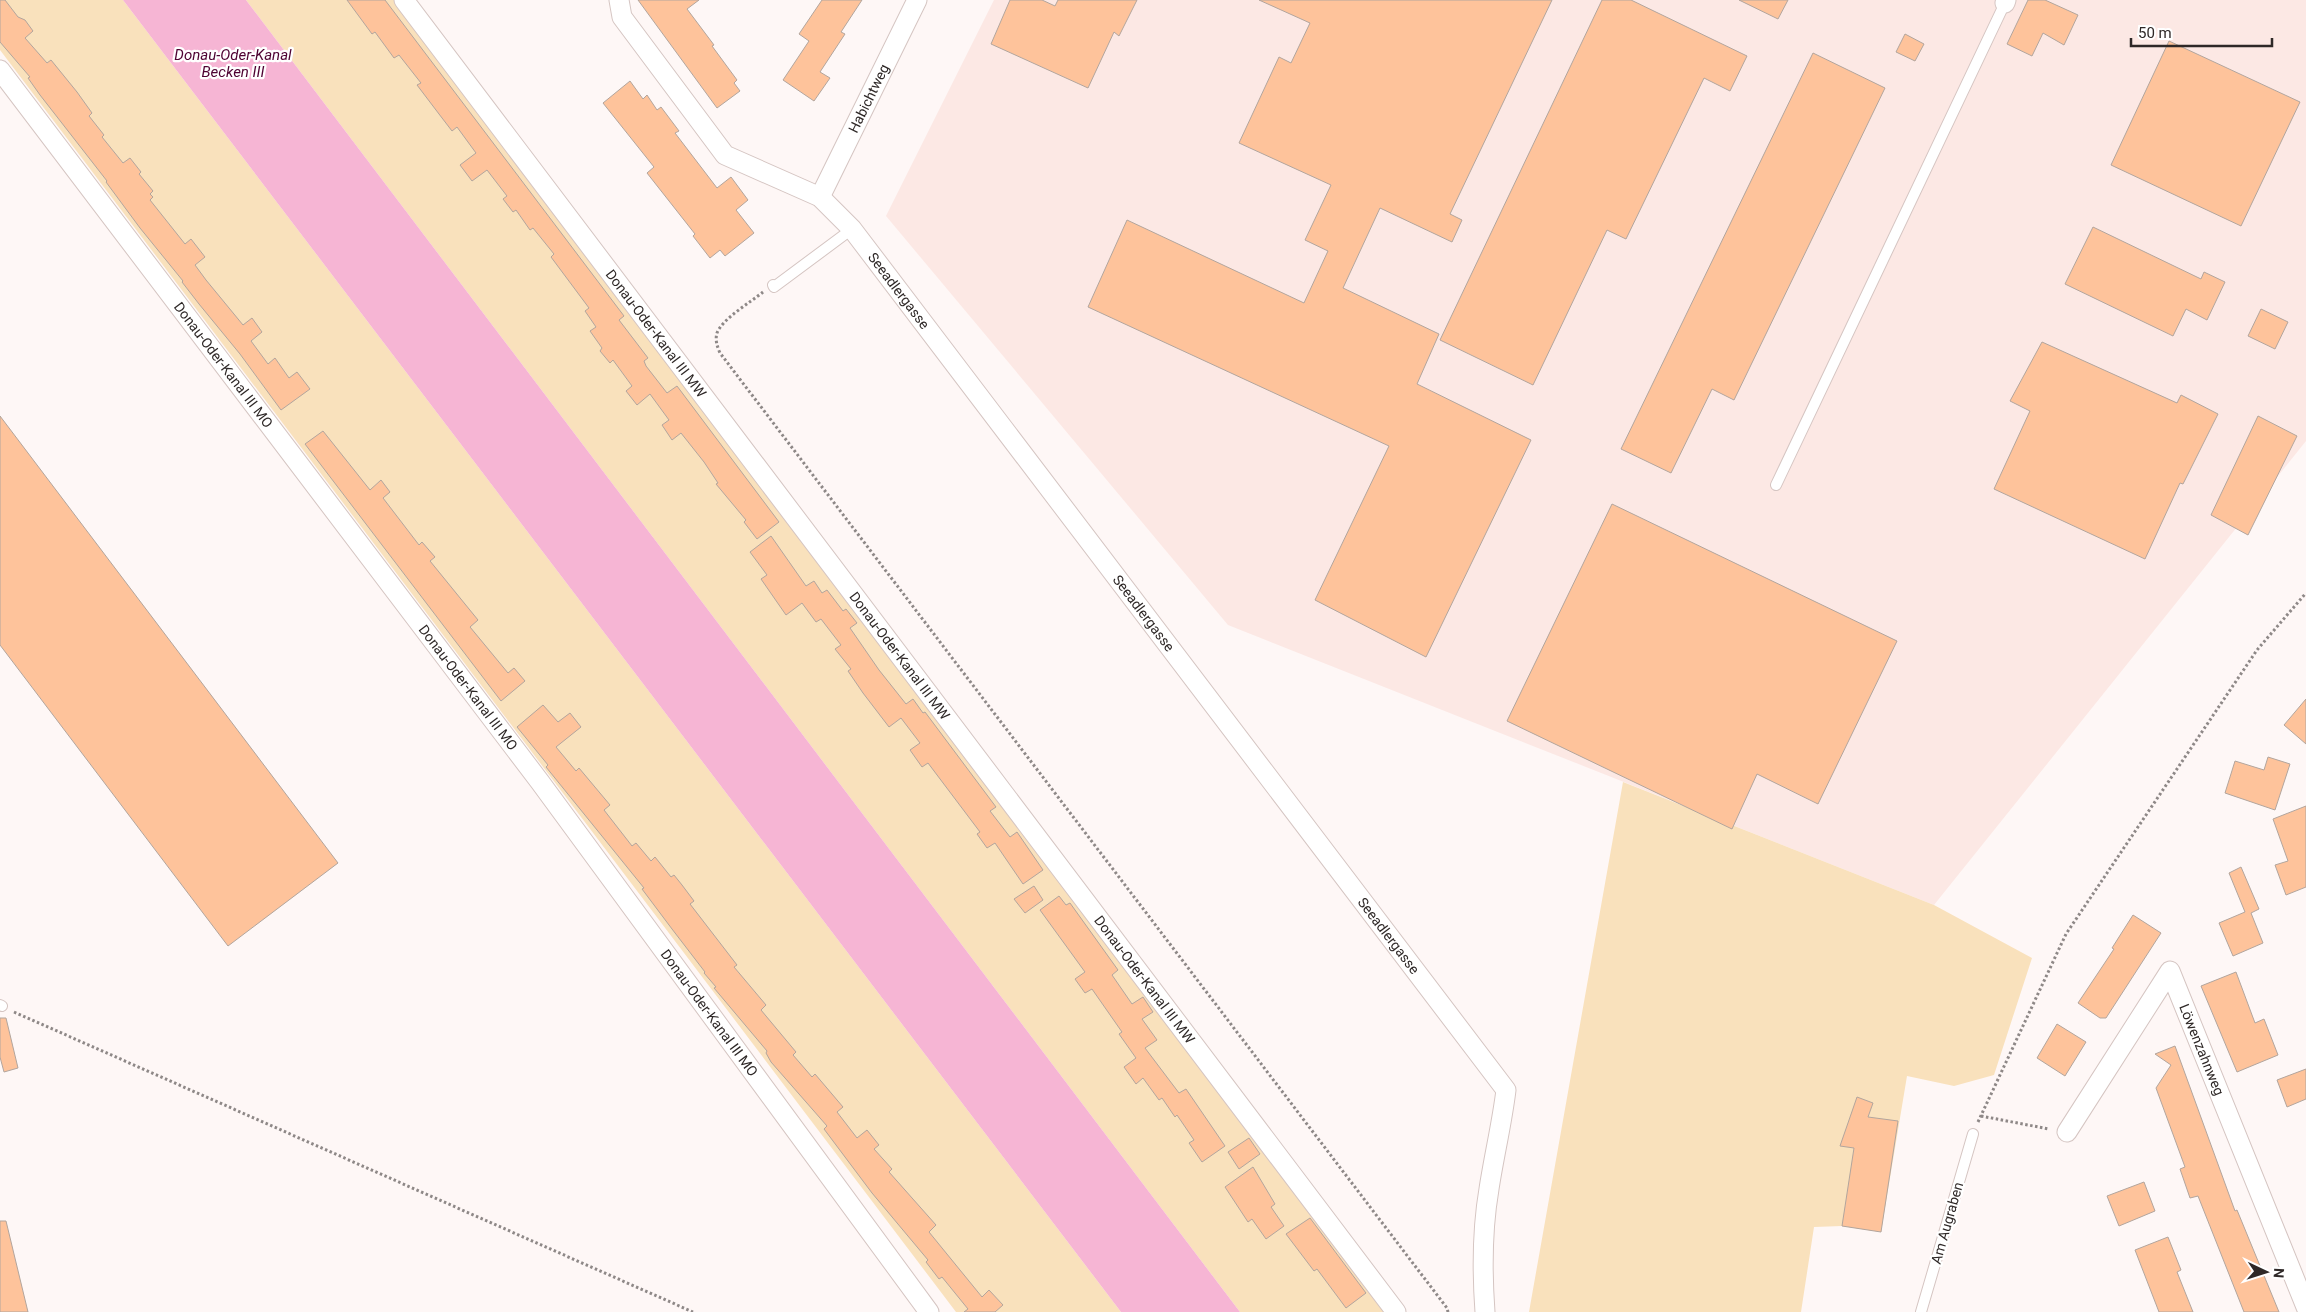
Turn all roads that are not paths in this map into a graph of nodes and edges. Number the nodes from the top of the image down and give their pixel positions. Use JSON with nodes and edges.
{"nodes":[{"id":1,"x":404,"y":0,"type":"edge"},
{"id":2,"x":619,"y":0,"type":"edge"},
{"id":3,"x":917,"y":0,"type":"edge"},
{"id":4,"x":2003,"y":1,"type":"edge"},
{"id":5,"x":0,"y":70,"type":"edge"},
{"id":6,"x":820,"y":196,"type":"junction"},
{"id":7,"x":852,"y":229,"type":"junction"},
{"id":8,"x":773,"y":285,"type":"road end"},
{"id":9,"x":1776,"y":485,"type":"dead end"},
{"id":10,"x":2067,"y":1132,"type":"road end"},
{"id":11,"x":1972,"y":1134,"type":"road end"},
{"id":12,"x":2306,"y":1307,"type":"edge"},
{"id":13,"x":929,"y":1312,"type":"edge"},
{"id":14,"x":1396,"y":1312,"type":"edge"},
{"id":15,"x":1485,"y":1312,"type":"edge"},
{"id":16,"x":1921,"y":1312,"type":"edge"}],
"edges":[{"from":1,"to":14,"type":"street","name":"Donau-Oder-Kanal III MW"},
{"from":2,"to":6,"type":"street","name":"Seeadlergasse"},
{"from":3,"to":6,"type":"street","name":"Habichtweg"},
{"from":4,"to":9,"type":"lane"},
{"from":5,"to":13,"type":"street","name":"Donau-Oder-Kanal III MO"},
{"from":6,"to":7,"type":"street","name":"Seeadlergasse"},
{"from":7,"to":8,"type":"lane"},
{"from":7,"to":15,"type":"street","name":"Seeadlergasse"},
{"from":10,"to":12,"type":"street","name":"Löwenzahnweg"},
{"from":11,"to":16,"type":"lane","name":"Am Augraben"}]}
